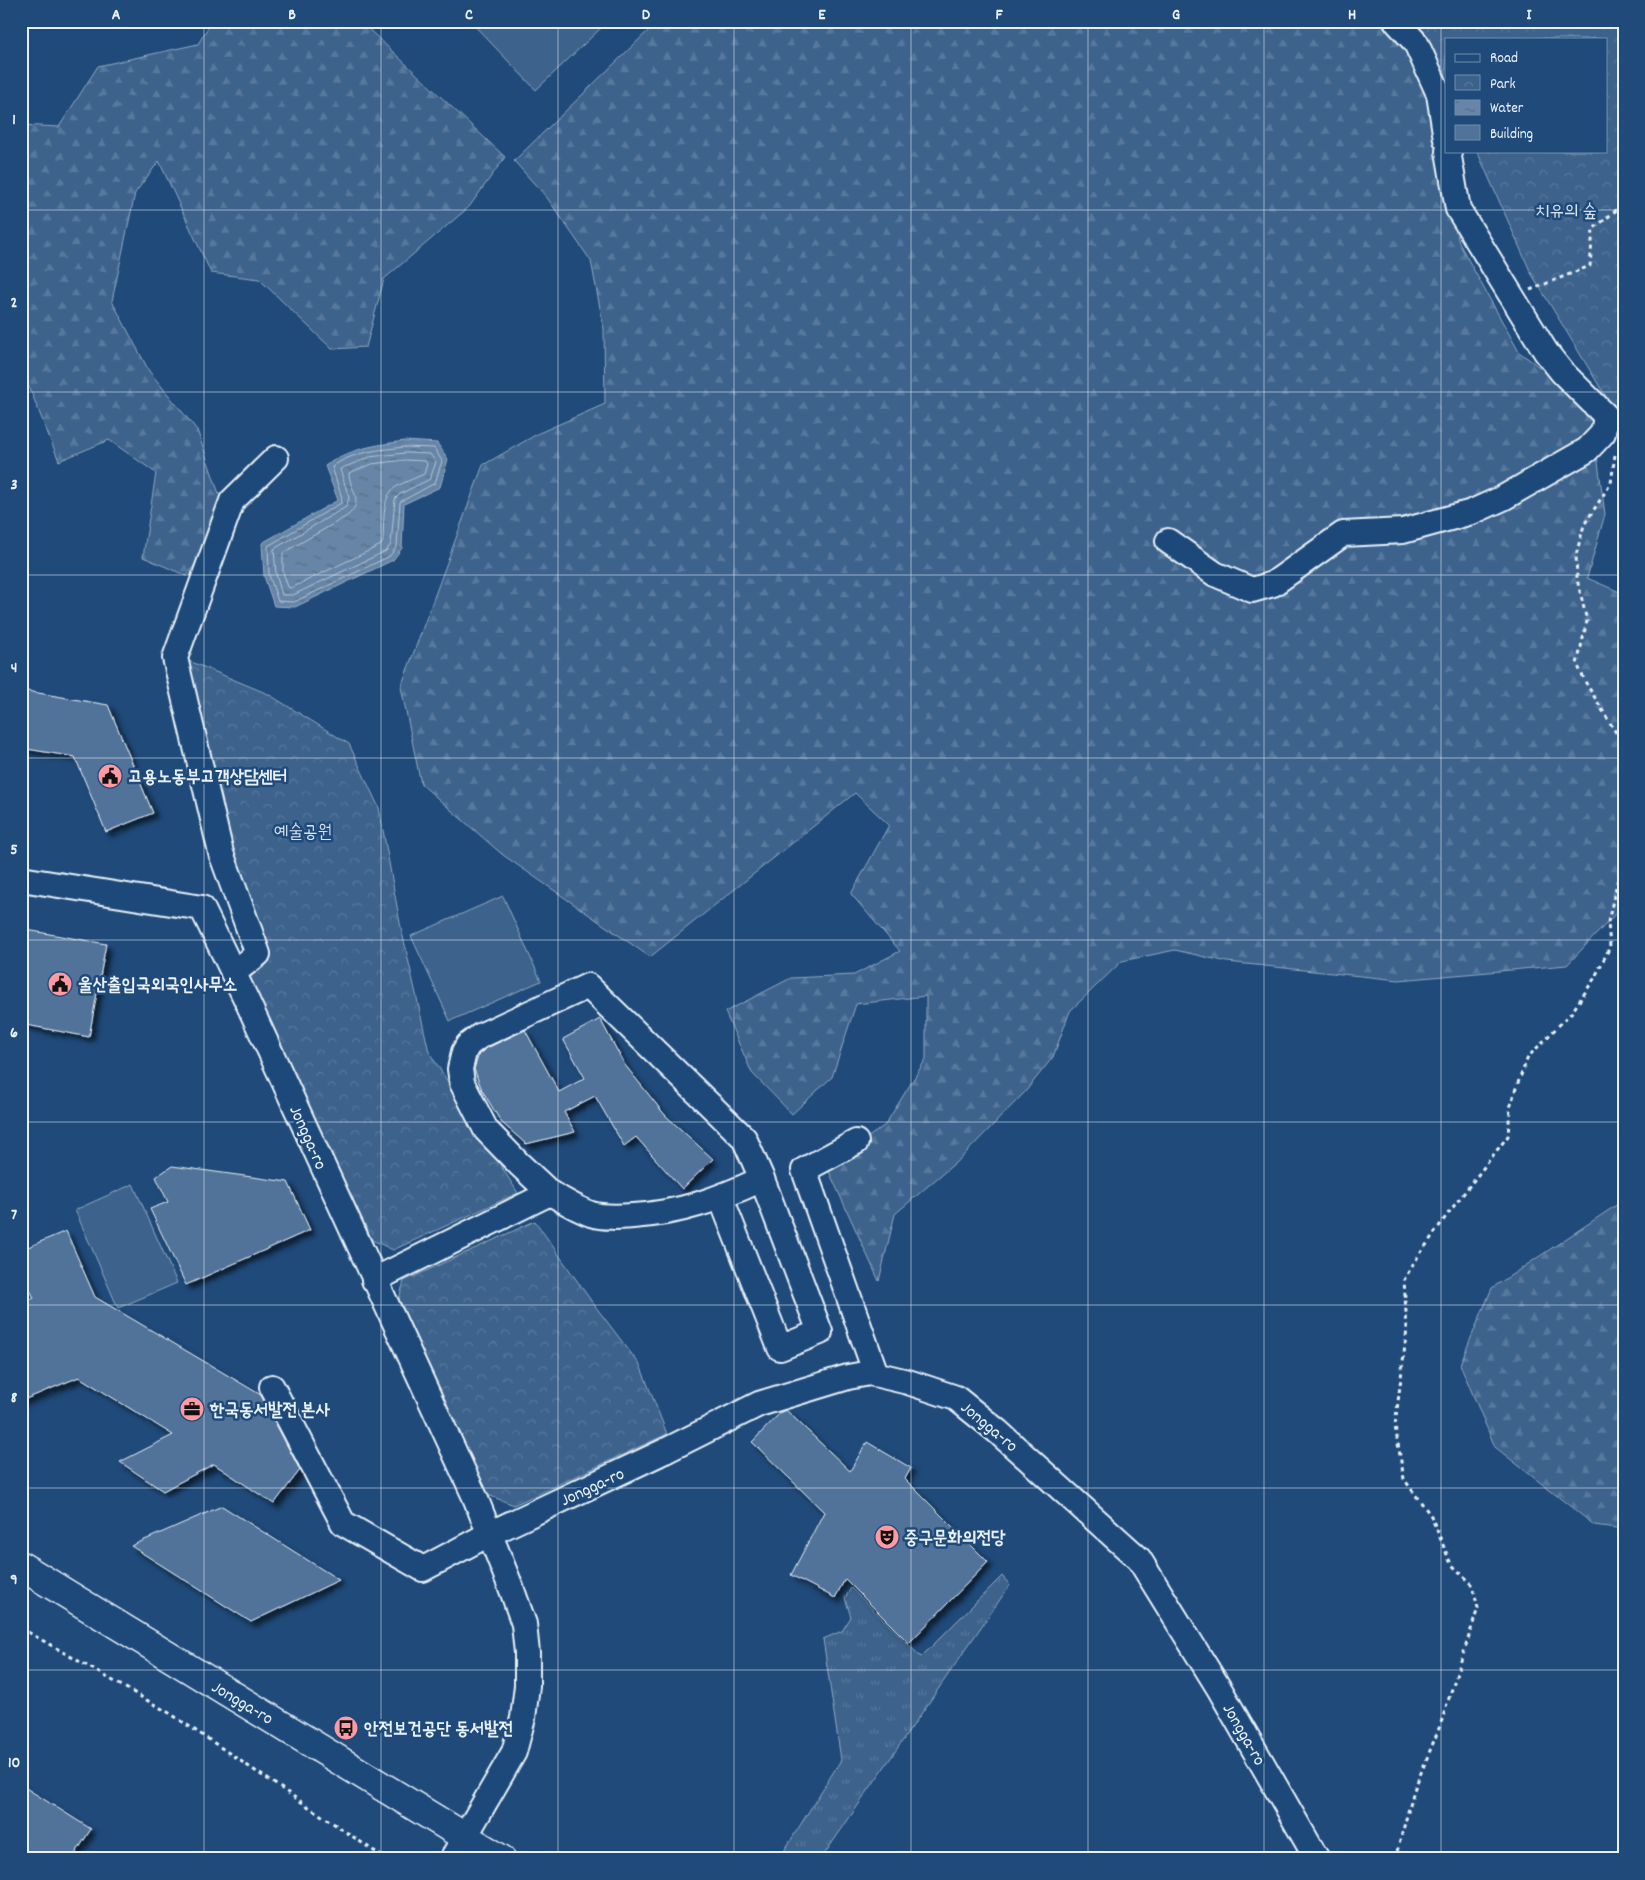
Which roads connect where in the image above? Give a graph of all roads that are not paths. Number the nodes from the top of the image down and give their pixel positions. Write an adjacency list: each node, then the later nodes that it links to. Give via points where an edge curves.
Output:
1 (1396, 21): 2 (street, via 1416,43 1439,94)
2 (1445, 133)
3 (1448, 152): 4 (street, via 1458,209 1512,298 1562,372)
4 (1615, 421): 6 (street, via 1587,450 1503,498 1472,512 1403,531 1343,534 1273,584 1252,590 1215,574)
5 (276, 458): 8 (street, via 232,501 175,658 221,853 258,954)
6 (1168, 541)
7 (21, 879): 8 (street, Jongga-ro, via 202,908)
8 (233, 973): 13 (street, Jongga-ro)
9 (856, 1142): 14 (street, via 804,1170)
10 (762, 1179): 11 (street, via 744,1138 588,986 480,1036 468,1045 460,1069 462,1083 486,1130); 12 (street); 12 (street, via 820,1332 780,1348)
11 (550, 1193): 12 (street, via 592,1214 616,1217 684,1209); 13 (street)
12 (721, 1198)
13 (374, 1280): 16 (street, Jongga-ro)
14 (876, 1374): 16 (street, Jongga-ro, via 848,1377 759,1404); 20 (street, Jongga-ro, via 956,1398 1139,1560 1220,1690)
15 (272, 1387): 16 (street, via 343,1523 423,1569)
16 (489, 1534): 18 (street, Jongga-ro, via 524,1624 527,1686 514,1752)
17 (21, 1566): 18 (main road, Jongga-ro, via 222,1689)
18 (459, 1847): 19 (main road, Jongga-ro)
19 (501, 1859)
20 (1317, 1859)

